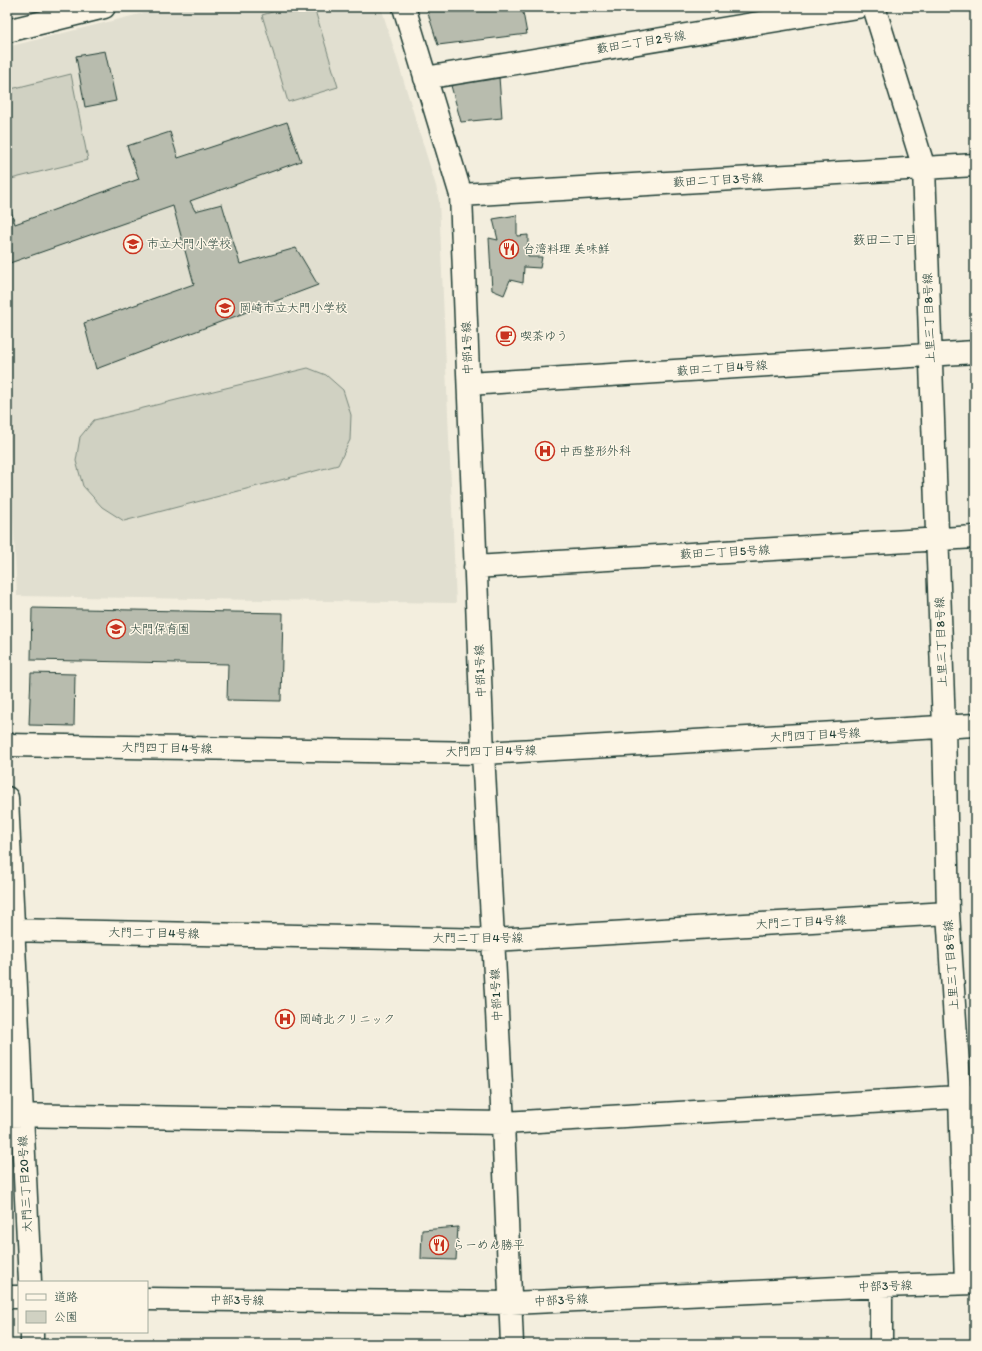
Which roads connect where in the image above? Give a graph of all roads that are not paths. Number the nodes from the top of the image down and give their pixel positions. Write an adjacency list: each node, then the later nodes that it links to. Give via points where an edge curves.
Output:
1 (104, 7): 5 (street)
2 (404, 7): 6 (street, 中部1号線)
3 (857, 7): 6 (street, 藪田二丁目2号線)
4 (874, 7): 8 (street, 上里三丁目8号線)
5 (7, 31)
6 (425, 78): 9 (street, 中部1号線)
7 (975, 165): 8 (street, 藪田二丁目3号線)
8 (924, 168): 9 (street, 藪田二丁目3号線); 11 (street, 上里三丁目8号線)
9 (461, 195): 12 (street, 中部1号線)
10 (975, 352): 11 (street, 藪田二丁目4号線)
11 (930, 354): 12 (street, 藪田二丁目4号線); 14 (street, 上里三丁目8号線)
12 (468, 384): 15 (street, 中部1号線)
13 (975, 537): 14 (street, 藪田二丁目5号線)
14 (937, 539): 15 (street, 藪田二丁目5号線); 17 (street, 上里三丁目8号線)
15 (475, 567): 19 (street, 中部1号線)
16 (975, 725): 17 (street, 大門四丁目4号線)
17 (944, 727): 19 (street, 大門四丁目4号線); 21 (street, 上里三丁目8号線)
18 (7, 745): 19 (street, 大門四丁目4号線)
19 (483, 754): 23 (street, 中部1号線)
20 (7, 798): 22 (street, 大門三丁目20号線)
21 (948, 913): 23 (street, 大門二丁目4号線); 24 (street, 上里三丁目8号線)
22 (10, 930): 23 (street, 大門二丁目4号線); 25 (street, 大門三丁目20号線)
23 (493, 940): 26 (street, 中部1号線)
24 (967, 1096): 26 (street); 28 (street, 上里三丁目8号線)
25 (14, 1115): 26 (street); 27 (street, 大門三丁目20号線)
26 (504, 1123): 33 (street, 中部1号線)
27 (30, 1281)
28 (971, 1283): 29 (street, 中部3号線)
29 (881, 1286): 33 (street, 中部3号線); 37 (street)
30 (7, 1297): 31 (street)
31 (18, 1297)
32 (148, 1298): 33 (street, 中部3号線)
33 (511, 1302): 36 (street, 中部1号線)
34 (32, 1333): 35 (street)
35 (32, 1344)
36 (512, 1344)
37 (881, 1344)

